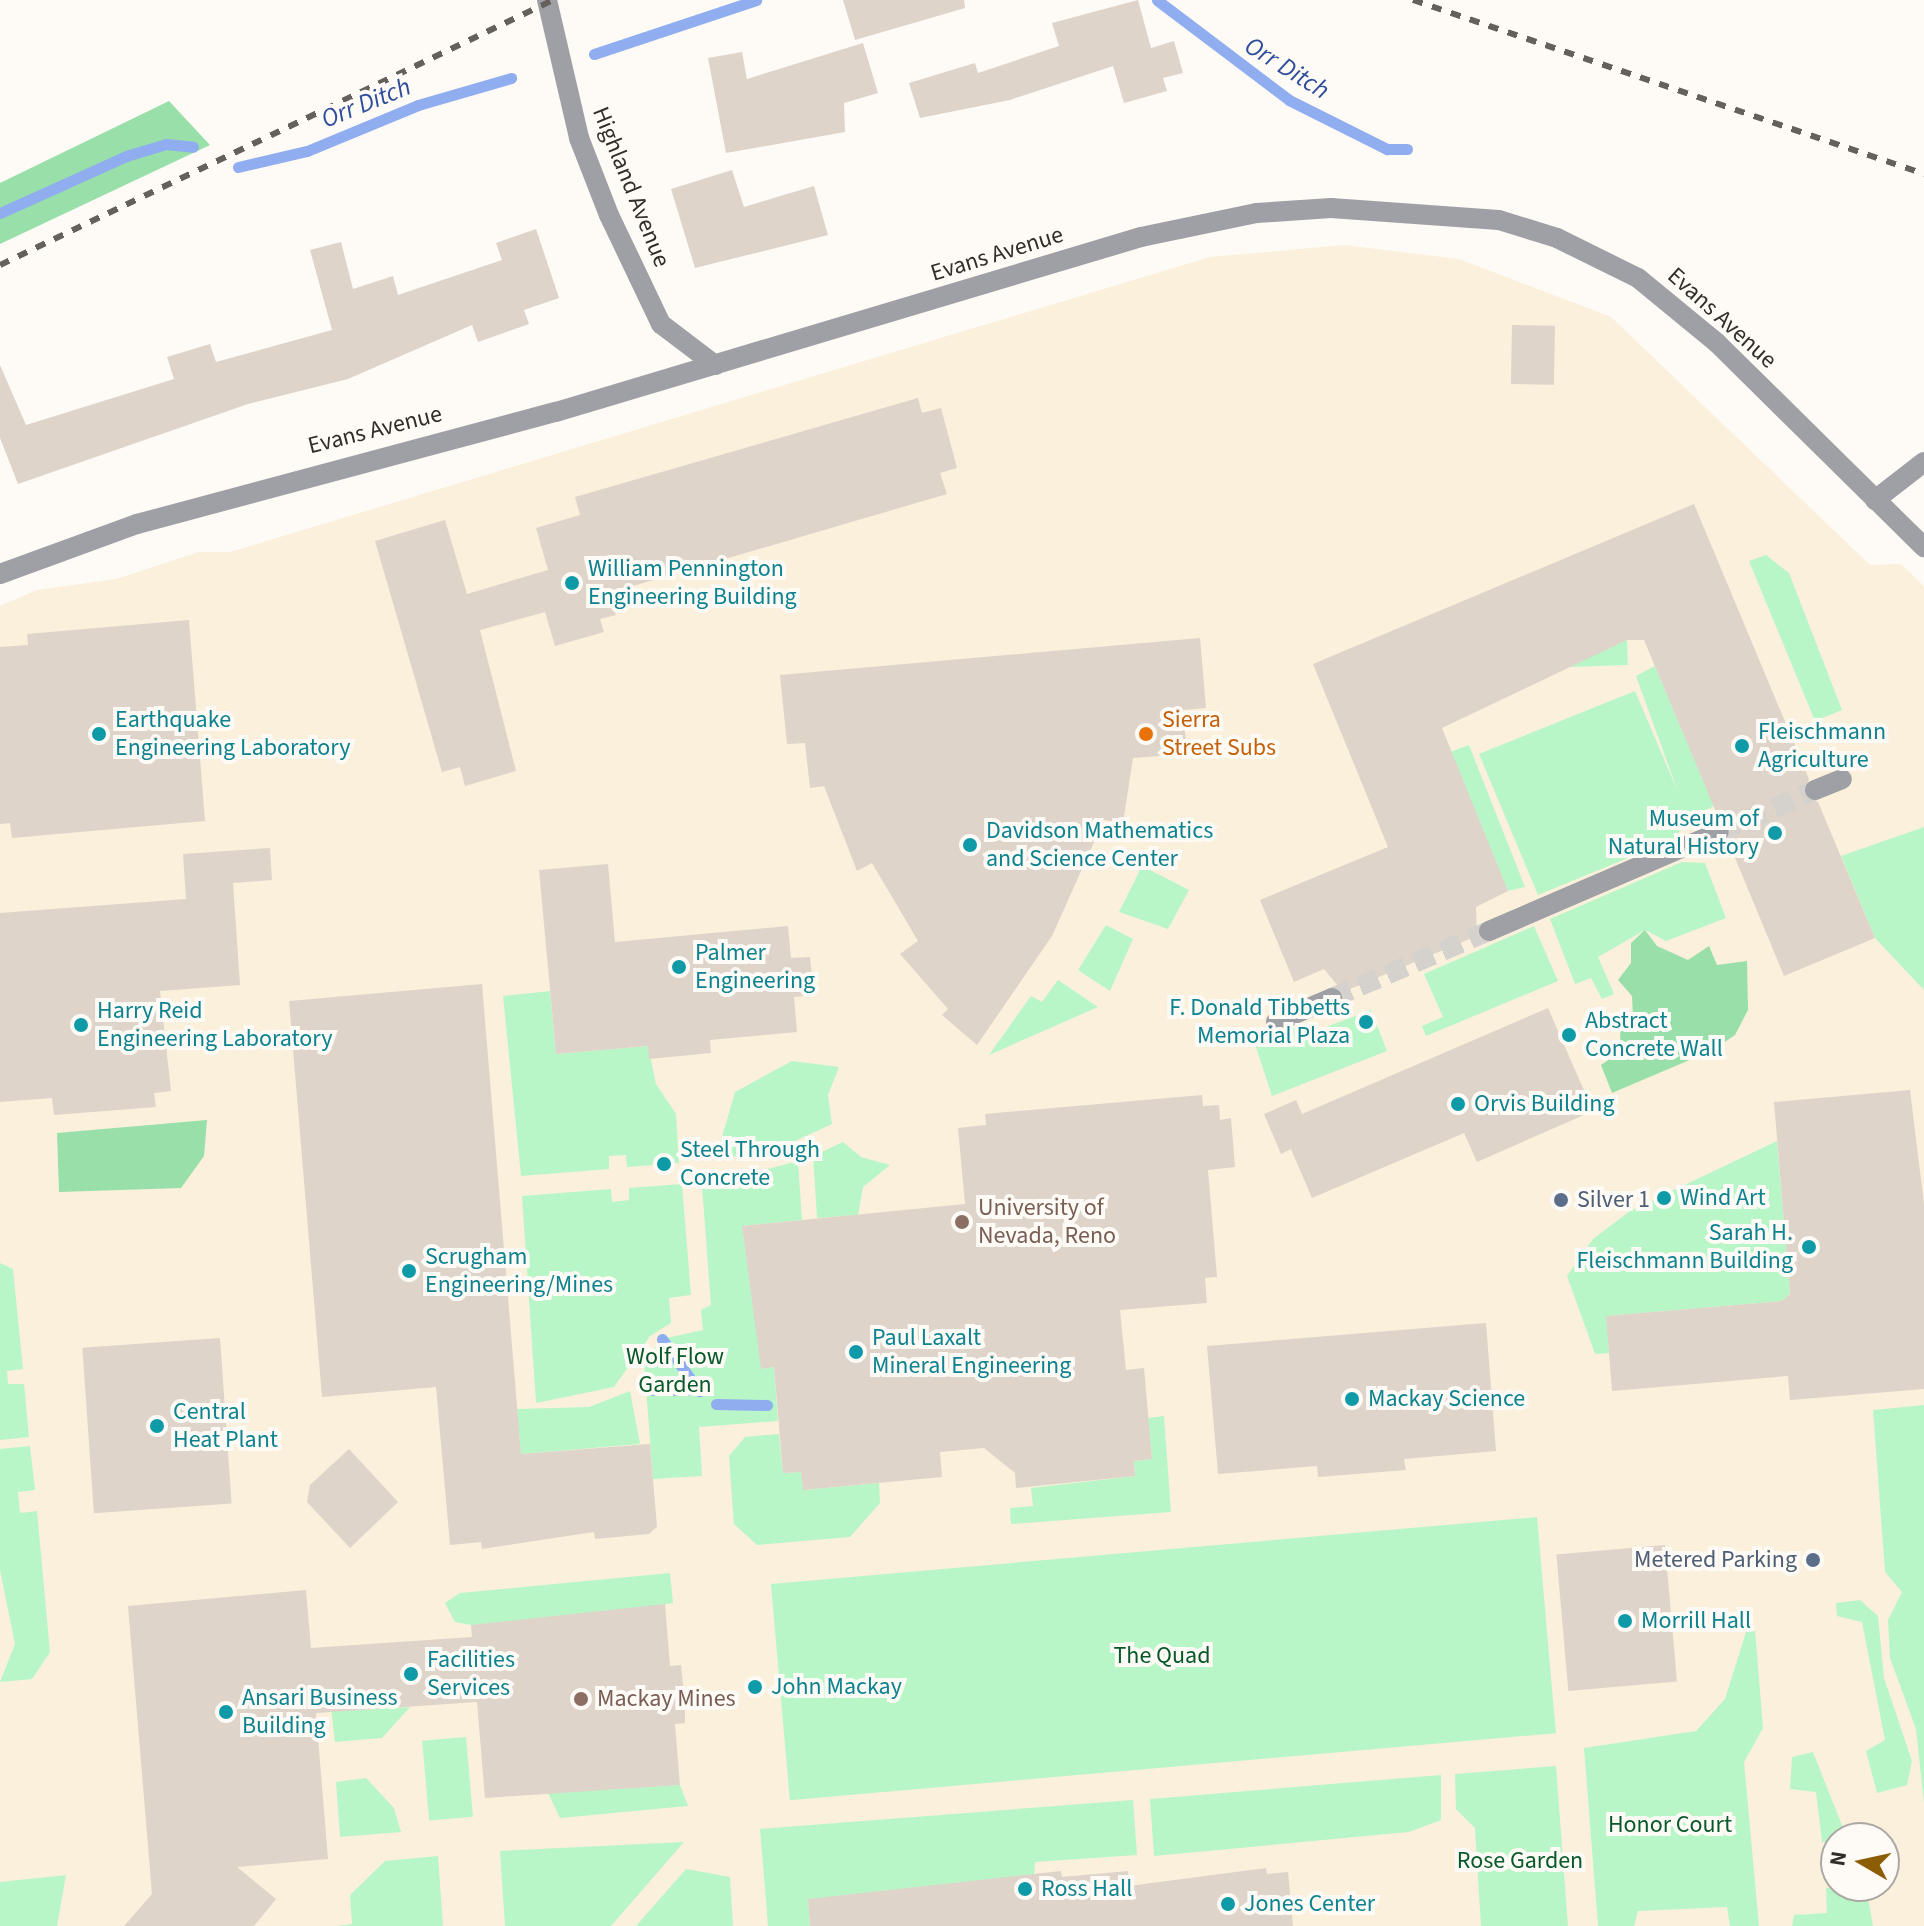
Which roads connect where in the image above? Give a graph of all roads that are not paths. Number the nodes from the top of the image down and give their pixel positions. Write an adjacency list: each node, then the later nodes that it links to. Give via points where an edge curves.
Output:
1 (547, 0): 2 (street, Highland Avenue, via 579,138 609,215 661,324)
2 (715, 365): 4 (street, Evans Avenue, via 1193,225 1331,208 1470,216 1557,238 1638,278 1717,343); 6 (street, Evans Avenue, via 137,524)
3 (1924, 462): 4 (street)
4 (1875, 500): 5 (street, Evans Avenue)
5 (1924, 547)
6 (0, 574)
7 (1842, 779): 8 (street)
8 (1815, 790)
9 (1719, 832): 10 (street)
10 (1489, 931)
11 (1332, 998): 12 (street)
12 (1276, 1022)

